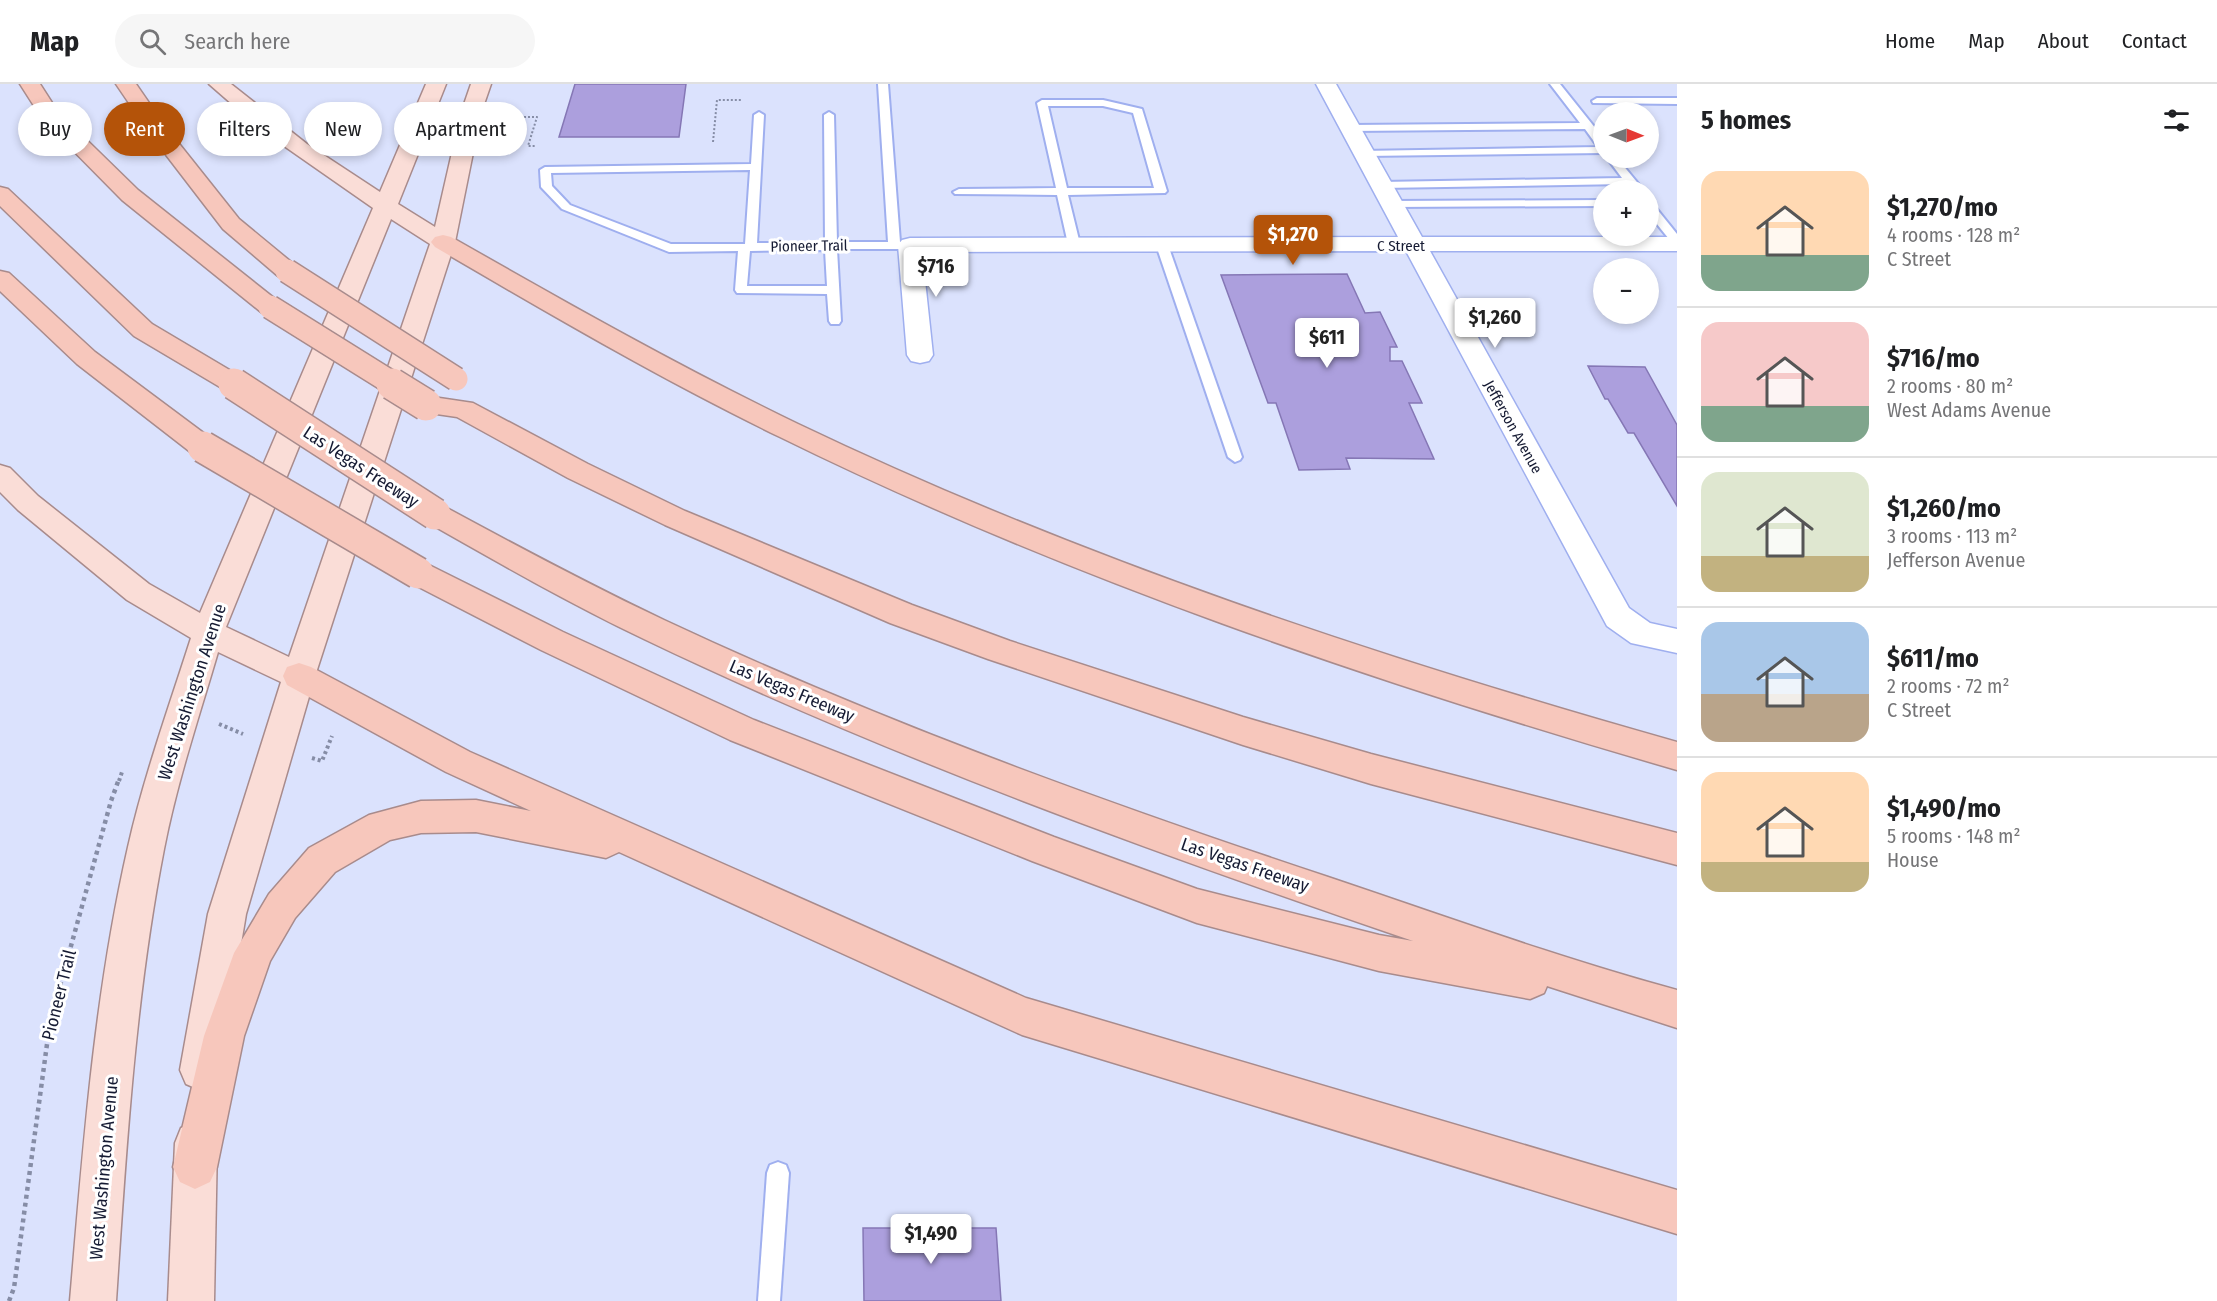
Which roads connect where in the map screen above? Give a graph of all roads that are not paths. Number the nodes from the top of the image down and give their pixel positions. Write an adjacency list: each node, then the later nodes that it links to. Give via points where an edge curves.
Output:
1 (30, 84): 41 (highway, bridge, via 50,116 130,195 270,308 426,405)
2 (126, 84): 41 (highway, bridge, via 231,224 287,271 456,379)
3 (219, 84): 27 (main road, via 256,117)
4 (436, 84): 27 (main road, West Washington Avenue)
5 (481, 84): 29 (main road)
6 (883, 84): 32 (lane)
7 (1326, 84): 14 (street, Jefferson Avenue)
8 (1555, 84): 13 (lane)
9 (1597, 100): 10 (lane)
10 (1677, 101)
11 (759, 115): 18 (lane)
12 (830, 115): 34 (lane)
13 (1587, 126): 14 (lane); 15 (lane)
14 (1350, 128): 17 (street, Jefferson Avenue)
15 (1593, 134)
16 (1593, 149): 17 (lane)
17 (1364, 153): 25 (street, Jefferson Avenue)
18 (755, 167): 36 (lane); 36 (lane, Pioneer Trail, via 545,170 547,188 566,207 669,248)
19 (1620, 168): 20 (lane)
20 (1629, 180)
21 (1593, 187): 25 (lane)
22 (1061, 191): 22 (lane, via 1042,104 1103,103 1138,111 1161,191); 23 (lane); 31 (lane)
23 (959, 192)
24 (0, 194): 50 (highway, Las Vegas Freeway, bridge, via 143,330 435,514 682,643 911,741 1224,858)
25 (1386, 194): 26 (lane); 35 (street, Jefferson Avenue)
26 (1593, 203)
27 (385, 206): 29 (main road); 44 (main road, West Washington Avenue)
28 (1659, 219): 30 (lane)
29 (443, 242): 46 (main road); 47 (highway, via 696,384 880,473 1004,527 1274,630)
30 (1677, 243): 35 (street, C Street)
31 (1074, 244): 32 (street, C Street); 33 (street, C Street)
32 (896, 245): 34 (lane, Pioneer Trail); 40 (street)
33 (1162, 245): 35 (street, C Street); 42 (lane)
34 (831, 246): 36 (lane, Pioneer Trail); 38 (lane)
35 (1414, 246): 45 (street, Jefferson Avenue, via 1618,617 1642,634)
36 (743, 247): 38 (lane, via 741,290)
37 (0, 278): 50 (highway, bridge, via 86,358 203,447 418,573 742,730 1197,906 1379,953)
38 (833, 290): 39 (lane)
39 (835, 321)
40 (920, 355)
41 (464, 410): 48 (highway, via 675,518 901,614 999,650 1211,721 1371,769)
42 (1235, 458)
43 (0, 475): 44 (main road, via 28,503 138,592)
44 (208, 633): 46 (main road); 54 (main road, West Washington Avenue, via 158,797 128,946 109,1095)
45 (1677, 641)
46 (299, 675): 49 (highway, via 458,762); 51 (main road, via 227,914 198,1082)
47 (1677, 756)
48 (1677, 849)
49 (664, 853): 51 (highway, via 476,816 422,817 382,826 322,860 282,906 253,953 224,1035); 53 (highway, via 1022,1016)
50 (1660, 1004)
51 (195, 1167): 55 (main road)
52 (778, 1173): 56 (lane)
53 (1677, 1212)
54 (93, 1301)
55 (191, 1301)
56 (769, 1301)

